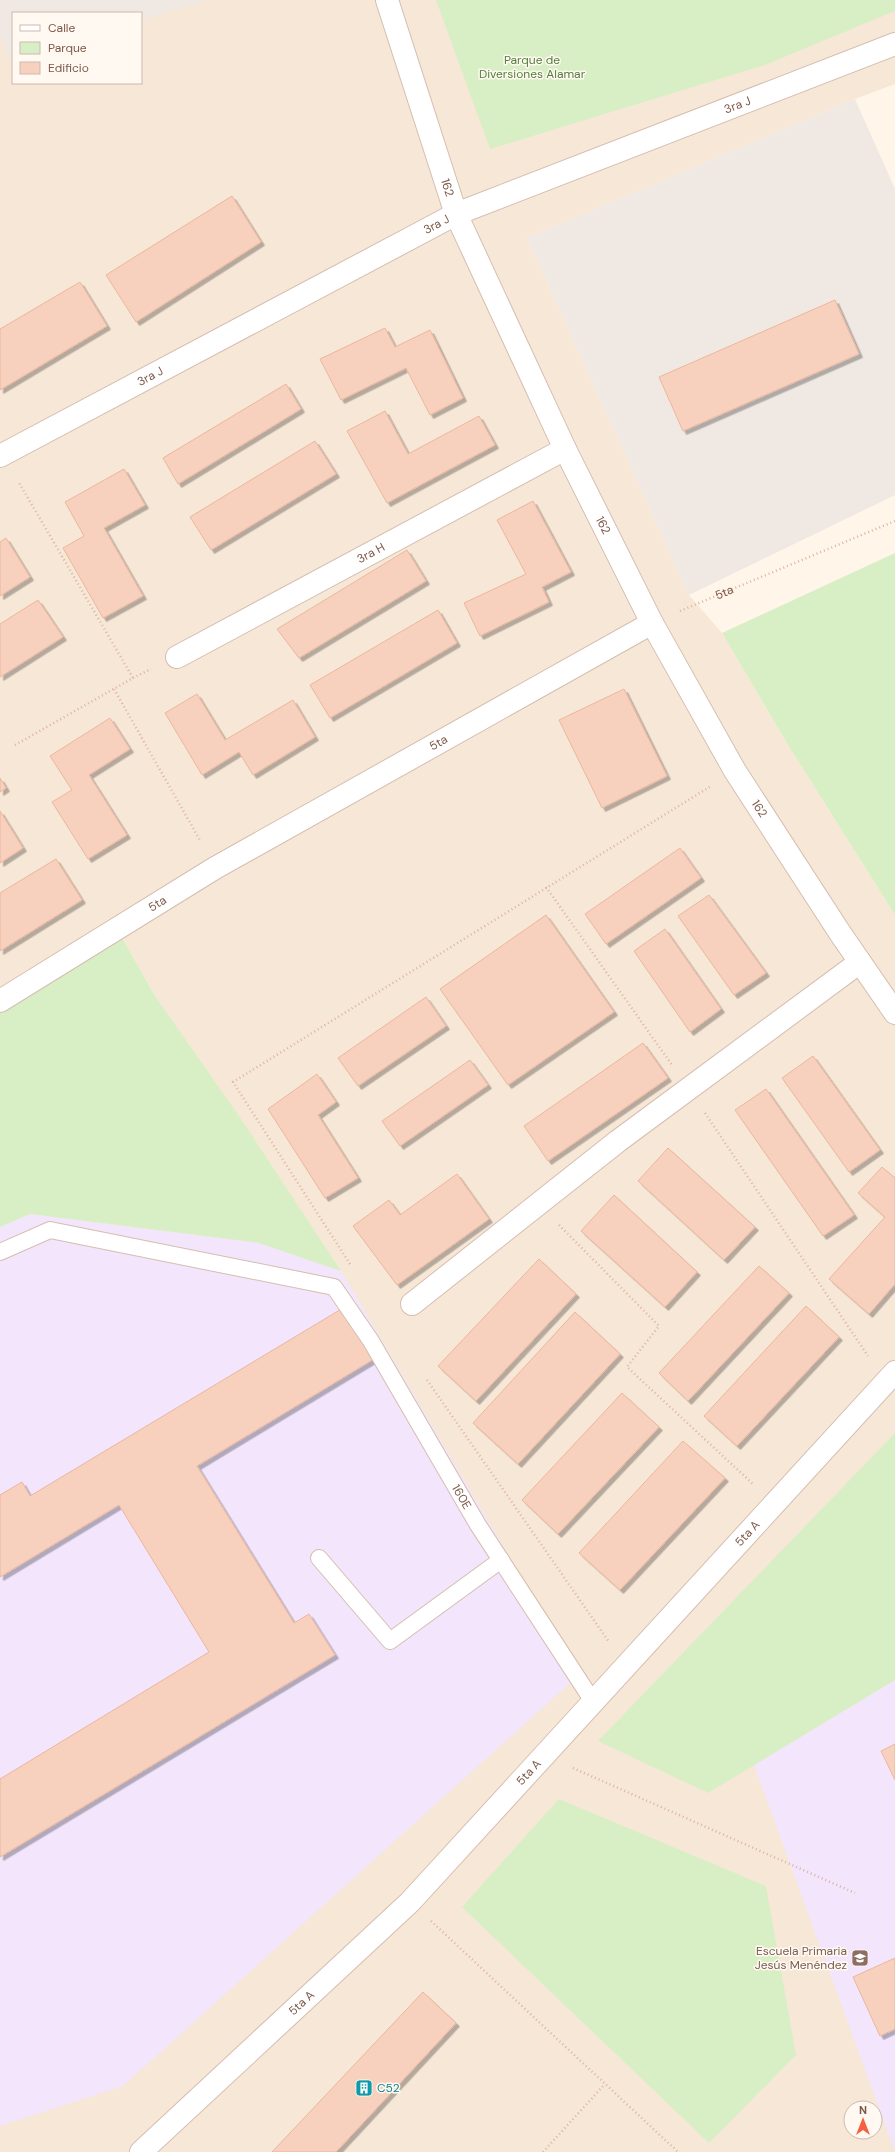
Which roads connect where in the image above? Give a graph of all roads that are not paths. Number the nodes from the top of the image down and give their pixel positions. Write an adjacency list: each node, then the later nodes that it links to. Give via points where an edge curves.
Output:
1 (387, 0): 3 (street, 162)
2 (895, 44): 3 (street, 3ra J)
3 (456, 214): 4 (street, 162); 5 (street, 3ra J)
4 (565, 449): 6 (street, 162); 7 (street, 3ra H)
5 (1, 455)
6 (652, 623): 8 (street, 162, via 735,771); 9 (street, 5ta, via 216,868)
7 (177, 657)
8 (860, 962): 10 (street, 162); 12 (street, via 618,1141)
9 (0, 1001)
10 (895, 1013)
11 (0, 1252): 15 (lane, 160E, via 50,1230 334,1288 371,1341)
12 (412, 1304)
13 (890, 1377): 16 (street, 5ta A, via 625,1665)
14 (319, 1558): 15 (lane, via 390,1641)
15 (501, 1560): 16 (lane, 160E)
16 (594, 1703): 17 (street, 5ta A, via 410,1902)
17 (141, 2152)

